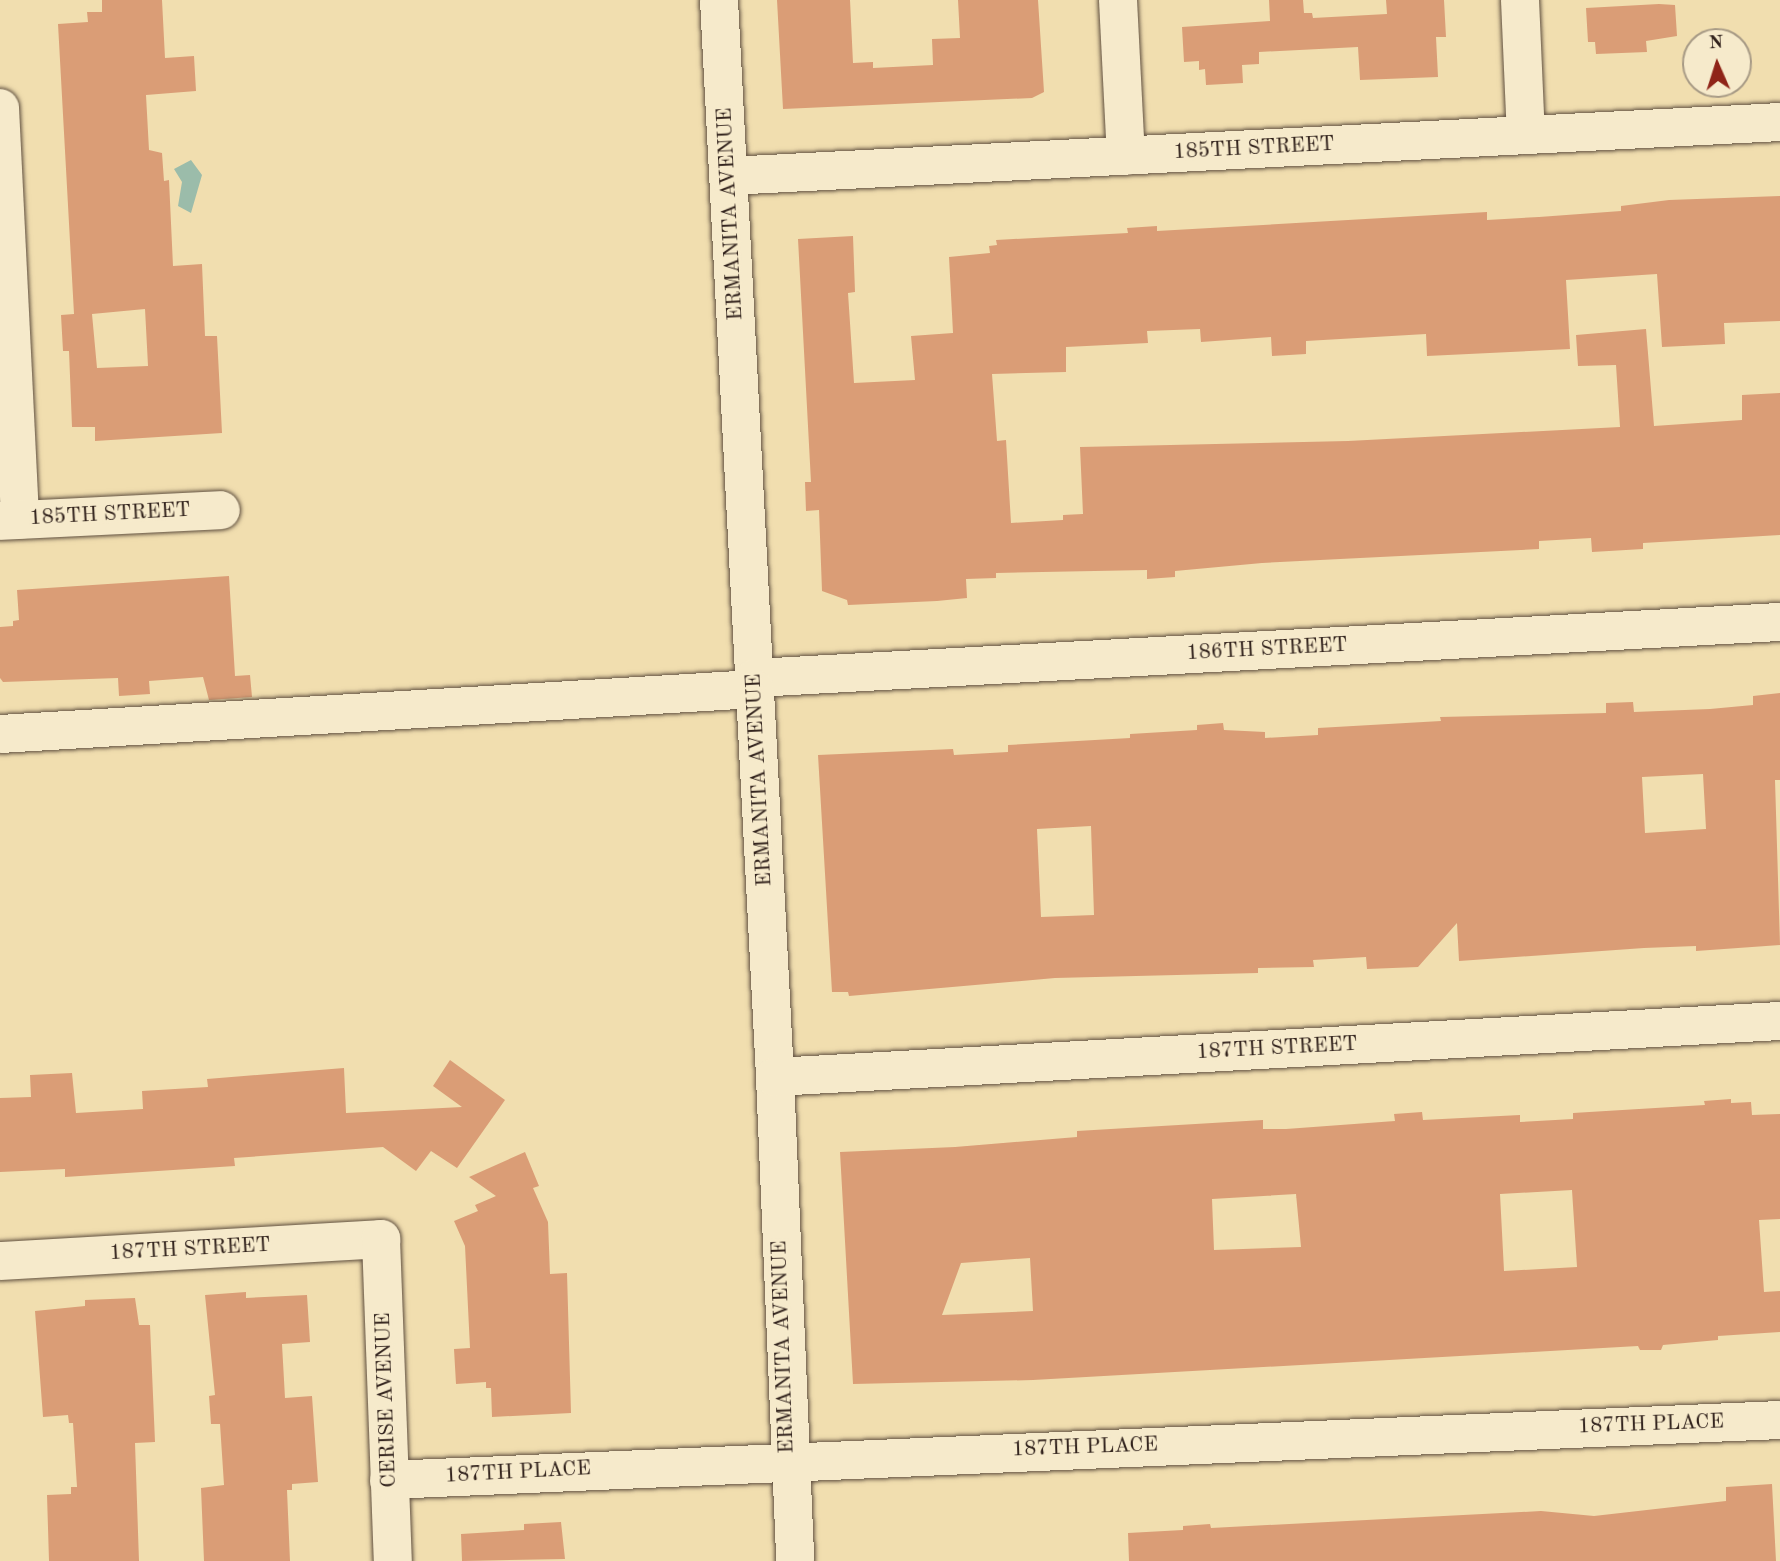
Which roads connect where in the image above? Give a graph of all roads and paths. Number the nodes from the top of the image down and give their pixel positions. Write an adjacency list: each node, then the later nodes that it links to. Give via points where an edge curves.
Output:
1 (719, 0): 8 (street, ERMANITA AVENUE)
2 (1118, 0): 7 (street)
3 (1520, 0): 6 (street)
4 (0, 108): 10 (street)
5 (1780, 122): 6 (street, 185TH STREET)
6 (1526, 135): 7 (street, 185TH STREET)
7 (1126, 156): 8 (street, 185TH STREET)
8 (729, 176): 12 (street, ERMANITA AVENUE)
9 (221, 510): 10 (street, 185TH STREET)
10 (10, 521)
11 (1780, 622): 12 (street, 186TH STREET)
12 (755, 684): 13 (street, 186TH STREET); 15 (street, ERMANITA AVENUE)
13 (0, 734)
14 (1780, 1021): 15 (street, 187TH STREET)
15 (775, 1077): 19 (street, ERMANITA AVENUE)
16 (381, 1239): 17 (street, 187TH STREET); 20 (street, CERISE AVENUE)
17 (0, 1261)
18 (1780, 1420): 19 (street, 187TH PLACE)
19 (788, 1461): 20 (street, 187TH PLACE); 22 (street, ERMANITA AVENUE)
20 (389, 1480): 21 (street, CERISE AVENUE)
21 (393, 1561)
22 (794, 1561)

